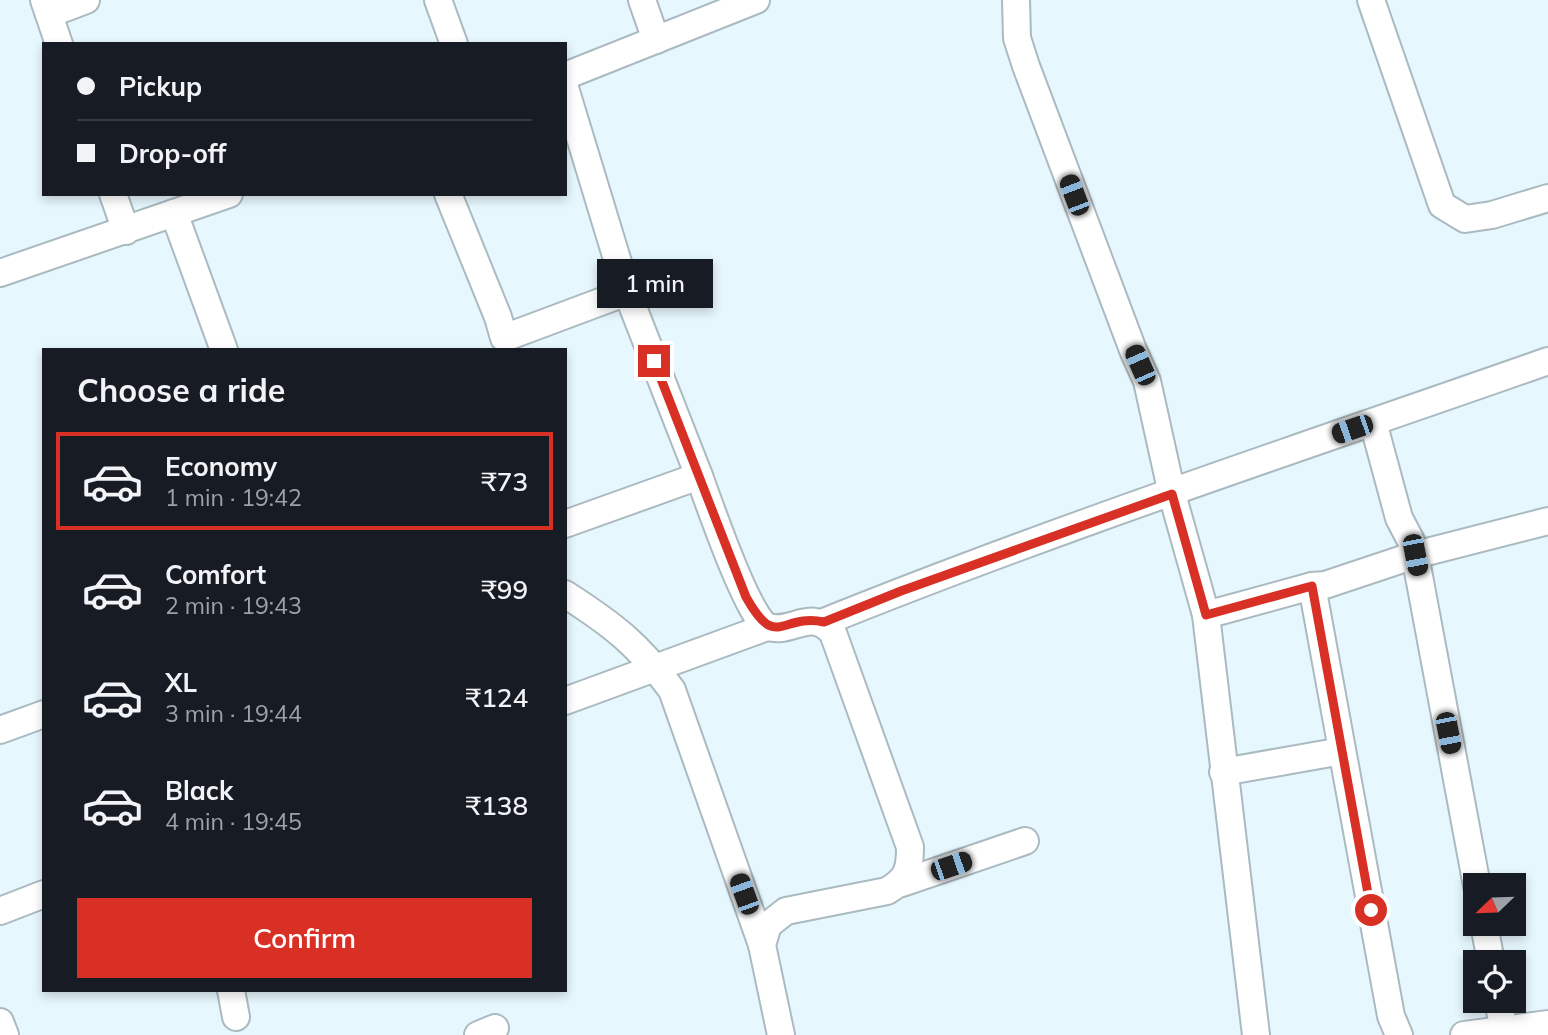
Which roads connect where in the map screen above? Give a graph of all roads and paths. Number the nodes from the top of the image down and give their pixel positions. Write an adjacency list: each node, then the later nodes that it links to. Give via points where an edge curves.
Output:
1 (86, 0): 7 (street)
2 (438, 0): 10 (street)
3 (642, 0): 8 (street)
4 (757, 0): 8 (street)
5 (1016, 0): 26 (street, via 1017,38 1147,381)
6 (1371, 0): 16 (street, via 1442,205 1465,219)
7 (46, 7): 9 (street)
8 (656, 40): 11 (street)
9 (58, 42)
10 (453, 42)
11 (567, 75)
12 (567, 95): 20 (street)
13 (114, 196): 18 (street)
14 (224, 196): 17 (street)
15 (449, 196): 21 (street, via 498,317)
16 (1548, 198)
17 (174, 214): 18 (street); 22 (street)
18 (126, 231): 19 (street)
19 (0, 273)
20 (627, 292): 21 (street); 25 (street)
21 (504, 344)
22 (223, 348)
23 (1548, 361): 24 (street)
24 (1373, 422): 26 (street); 29 (street, via 1399,518)
25 (699, 476): 28 (street); 34 (street, via 746,597)
26 (1172, 494): 32 (street); 33 (street)
27 (1548, 521): 29 (street)
28 (567, 523)
29 (1415, 555): 30 (street); 42 (street)
30 (1312, 586): 32 (street); 39 (street)
31 (567, 594): 35 (street, via 614,625)
32 (1206, 615): 40 (street)
33 (824, 622): 34 (street); 43 (street, via 833,632 910,847 910,869)
34 (767, 626): 35 (street)
35 (655, 668): 36 (street); 46 (street, via 672,690)
36 (567, 700)
37 (42, 714): 38 (street)
38 (0, 730)
39 (1342, 751): 40 (street); 56 (street, via 1391,1016)
40 (1223, 772): 55 (street)
41 (1025, 841): 43 (street)
42 (1475, 873)
43 (902, 883): 46 (street, via 887,891 786,911 768,925)
44 (42, 895): 45 (street)
45 (0, 911)
46 (762, 945): 54 (street)
47 (231, 992): 49 (street)
48 (1500, 1013): 52 (street)
49 (236, 1017)
50 (0, 1022): 53 (street)
51 (1548, 1024): 52 (street)
52 (1504, 1030): 57 (street)
53 (5, 1035)
54 (781, 1035)
55 (1256, 1035)
56 (1399, 1035)
57 (1464, 1035)

